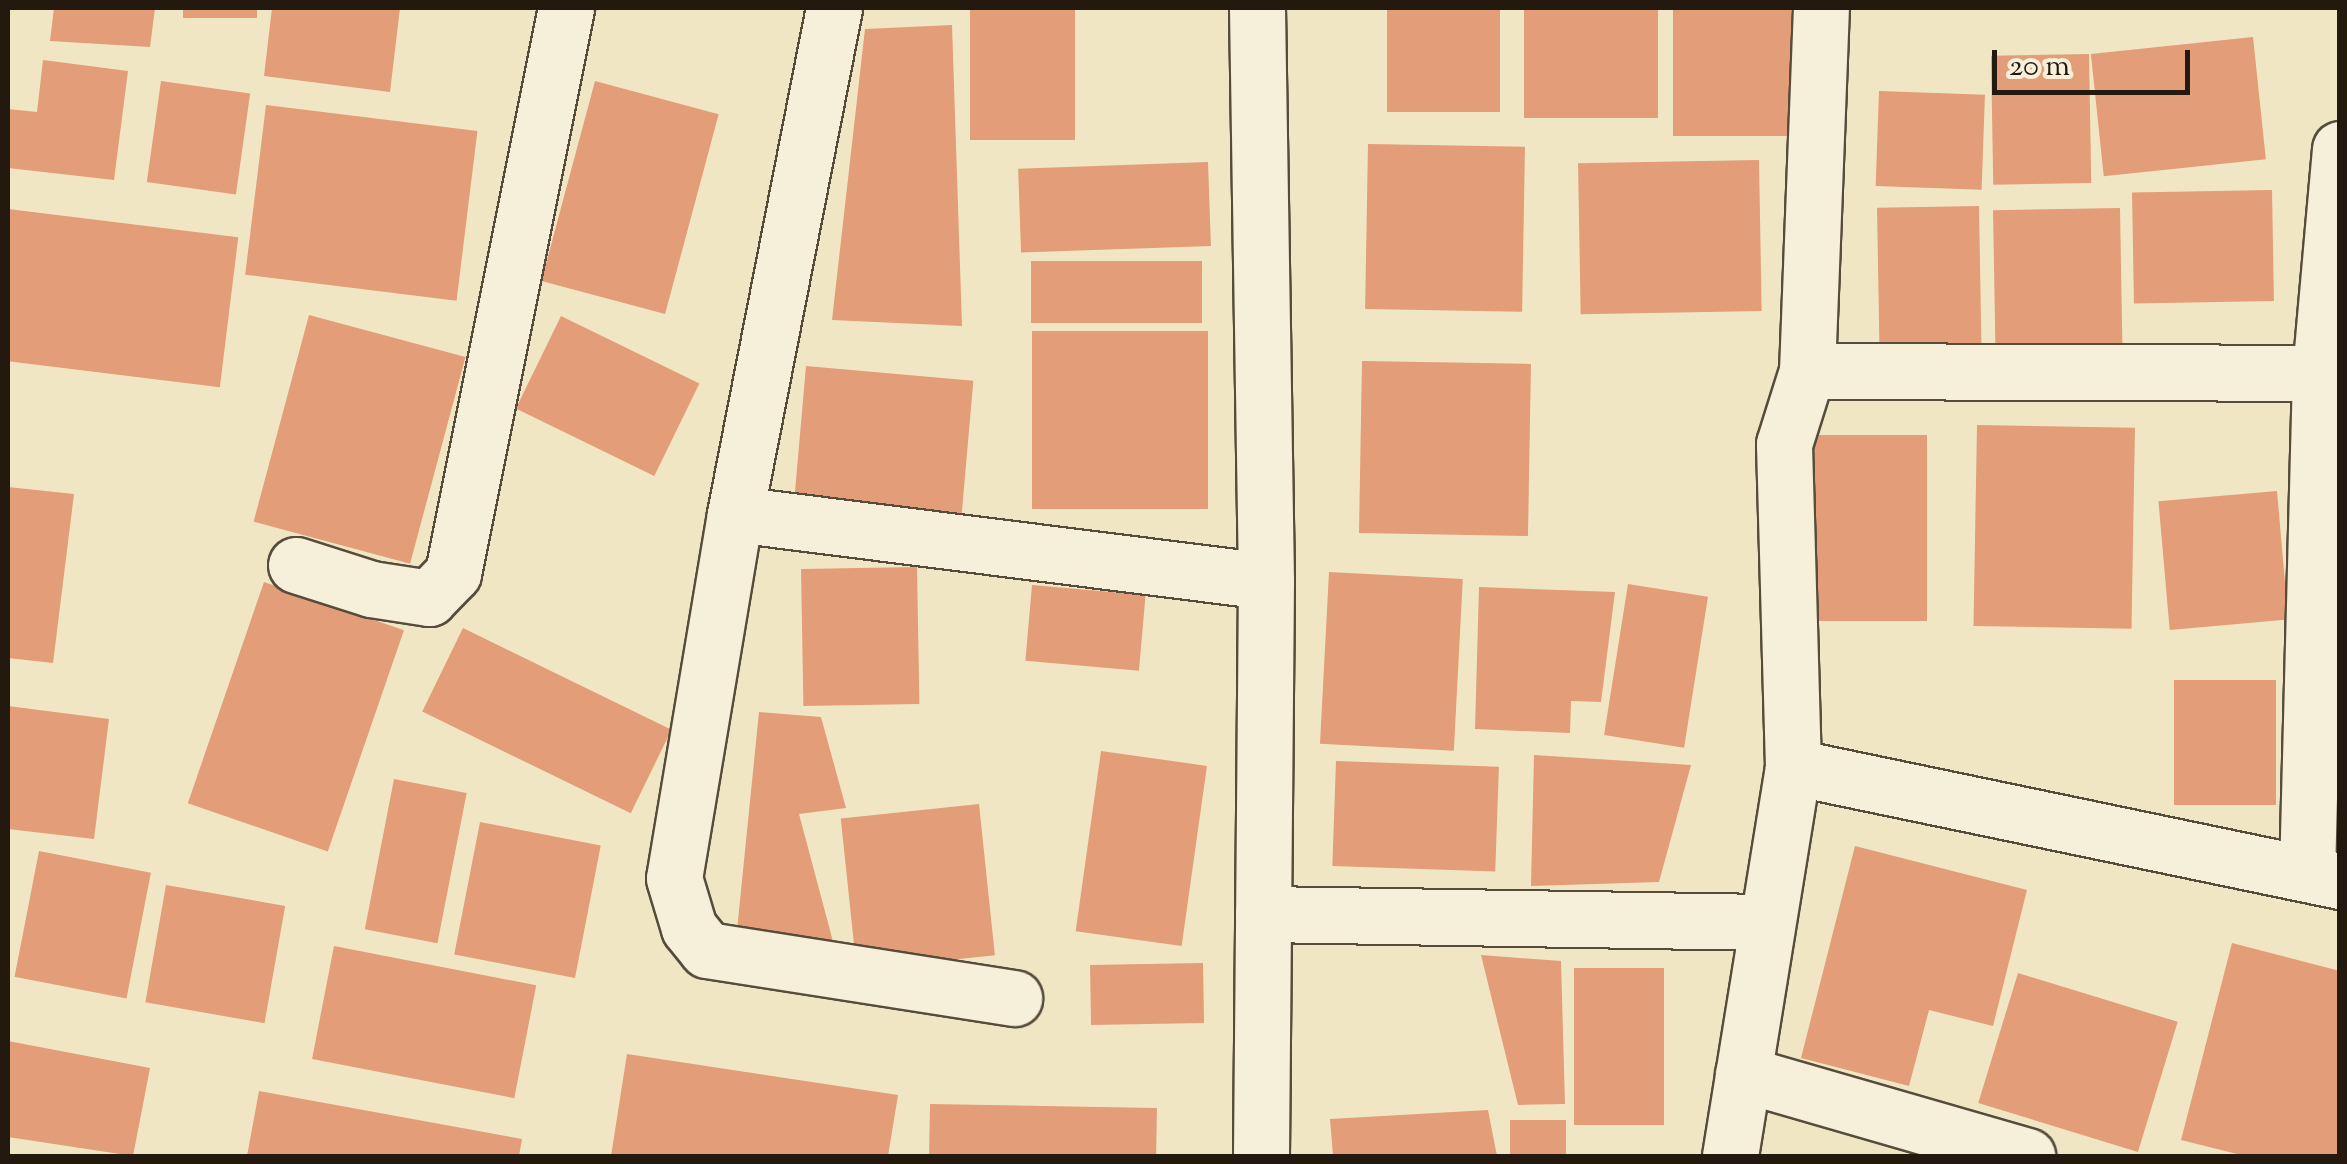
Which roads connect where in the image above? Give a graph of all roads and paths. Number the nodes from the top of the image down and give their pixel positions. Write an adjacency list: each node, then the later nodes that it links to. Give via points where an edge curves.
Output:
1 (566, 8): 9 (street, via 452,572 429,598 370,589)
2 (834, 8): 8 (street)
3 (1257, 8): 10 (street)
4 (1820, 8): 6 (street)
5 (2340, 149): 7 (street)
6 (1808, 370): 7 (street); 11 (street, via 1784,444)
7 (2330, 373): 12 (street)
8 (736, 514): 10 (street); 15 (street, via 674,878 689,928 706,950)
9 (296, 565)
10 (1266, 580): 13 (street)
11 (1793, 767): 12 (street); 14 (street)
12 (2323, 878)
13 (1263, 914): 14 (street); 17 (street)
14 (1766, 922): 16 (street)
15 (1014, 998)
16 (1743, 1074): 18 (street); 19 (street)
17 (1261, 1156)
18 (1730, 1156)
19 (2026, 1156)

